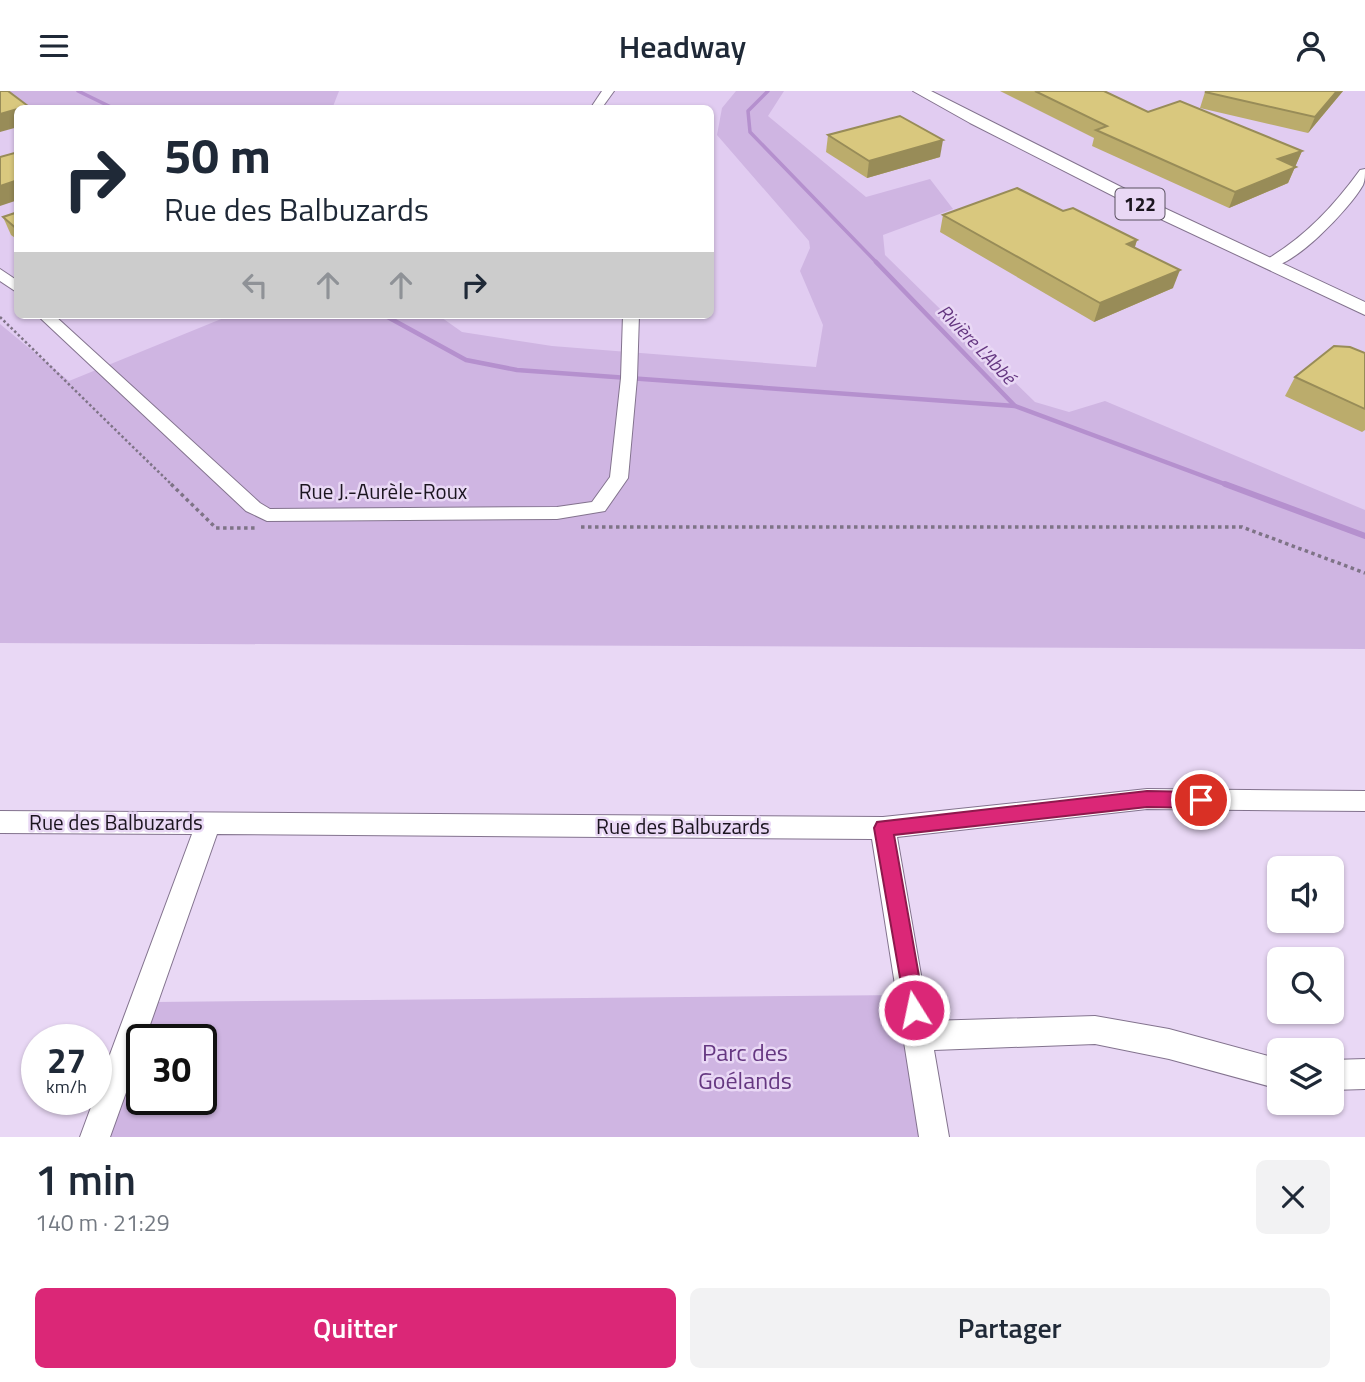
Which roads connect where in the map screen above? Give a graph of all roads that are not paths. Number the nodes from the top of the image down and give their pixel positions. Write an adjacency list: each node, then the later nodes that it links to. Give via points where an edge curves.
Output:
1 (920, 91): 4 (main road, 122, via 1033,151)
2 (1365, 173): 3 (street)
3 (1359, 192): 4 (street, via 1320,230)
4 (1269, 264): 7 (main road, 122)
5 (0, 273): 6 (street)
6 (14, 285)
7 (1365, 309)
8 (50, 319): 9 (street, Rue J.-Aurèle-Roux, via 253,507 267,515 285,515 557,513 598,507 619,478)
9 (631, 319)
10 (1365, 801): 13 (street, Rue des Balbuzards, via 1147,799)
11 (0, 822): 12 (street, Rue des Balbuzards)
12 (209, 823): 13 (street, Rue des Balbuzards); 18 (street)
13 (883, 828): 14 (street)
14 (919, 1036): 15 (street, via 1096,1030); 19 (street)
15 (1267, 1071)
16 (1344, 1075): 17 (street)
17 (1365, 1075)
18 (95, 1137)
19 (934, 1137)

